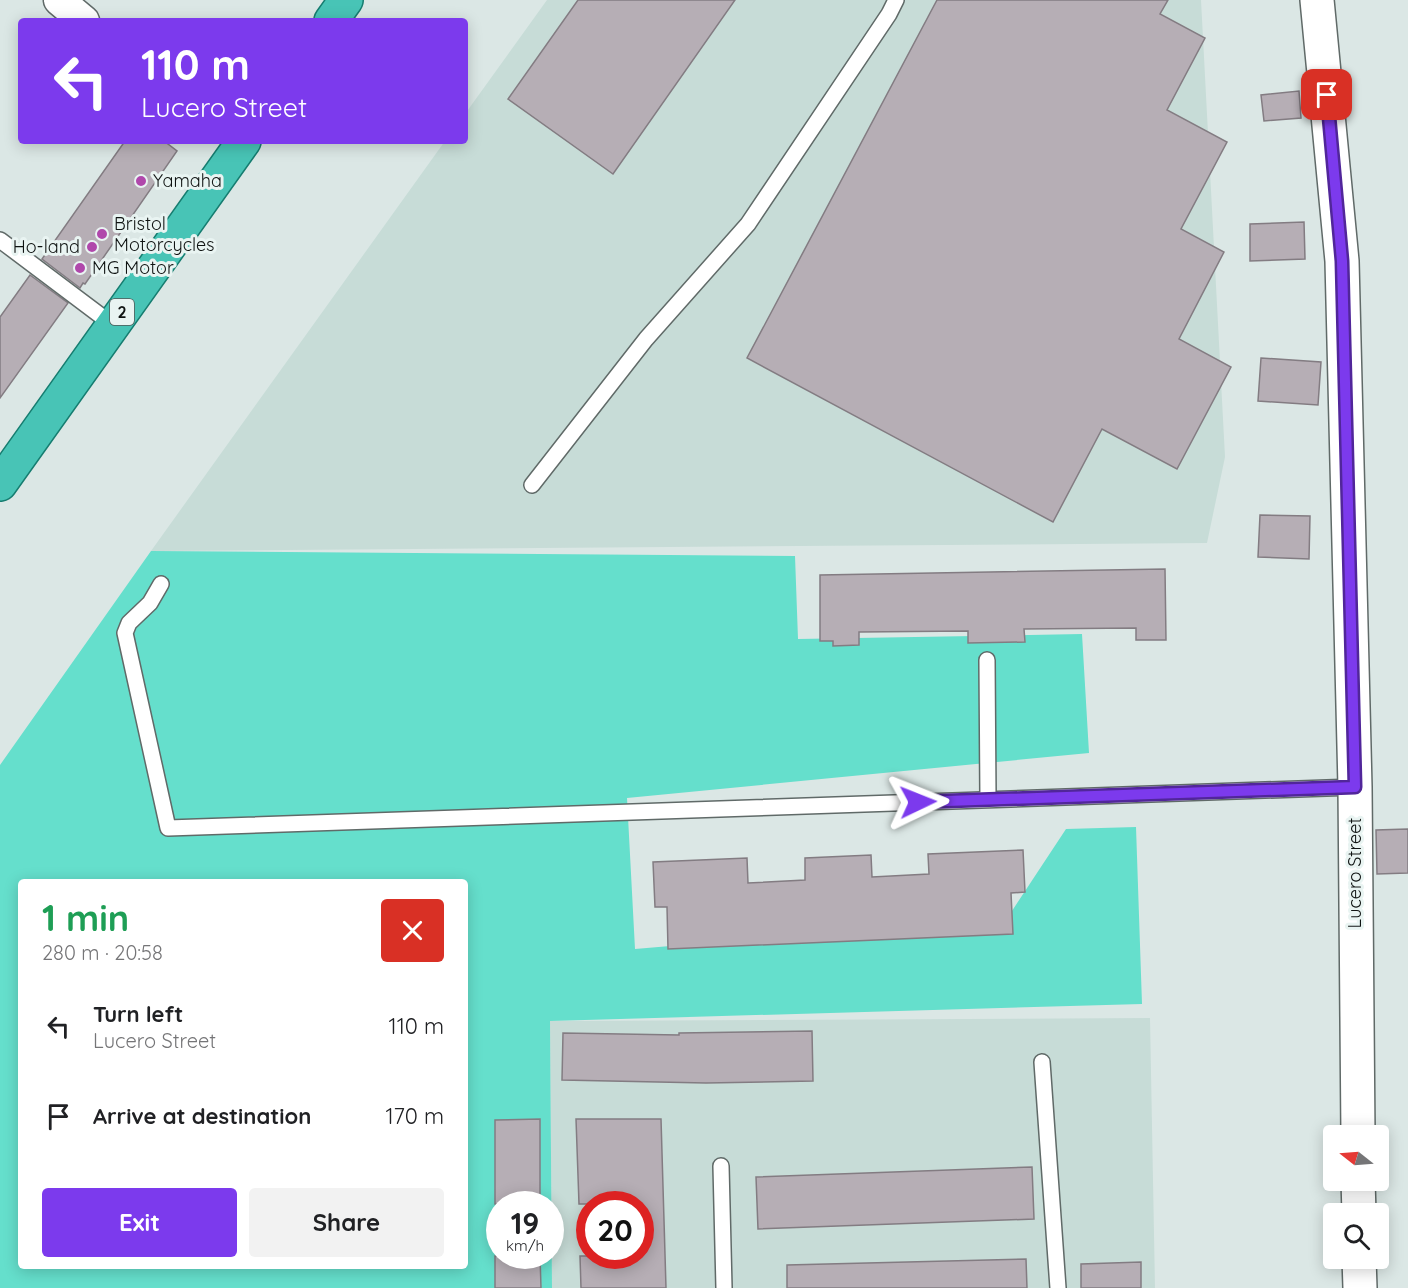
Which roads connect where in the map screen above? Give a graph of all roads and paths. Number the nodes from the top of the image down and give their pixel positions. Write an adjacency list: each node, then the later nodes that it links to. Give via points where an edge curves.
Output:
1 (59, 0): 5 (street)
2 (346, 0): 6 (highway)
3 (896, 0): 11 (lane, via 748,224 646,339)
4 (1317, 0): 14 (street, Lucero Street, via 1342,261)
5 (80, 18)
6 (333, 18)
7 (234, 145): 9 (highway, 2)
8 (0, 240): 9 (lane)
9 (113, 325): 10 (highway, 2)
10 (0, 484)
11 (532, 485)
12 (161, 584): 15 (lane, via 124,633 168,828)
13 (987, 660): 15 (lane)
14 (1355, 787): 15 (lane); 17 (street, Lucero Street)
15 (988, 799)
16 (1042, 1062): 21 (lane)
17 (1358, 1125)
18 (721, 1166): 20 (lane)
19 (1359, 1269): 22 (street)
20 (724, 1288)
21 (1058, 1288)
22 (1360, 1288)

